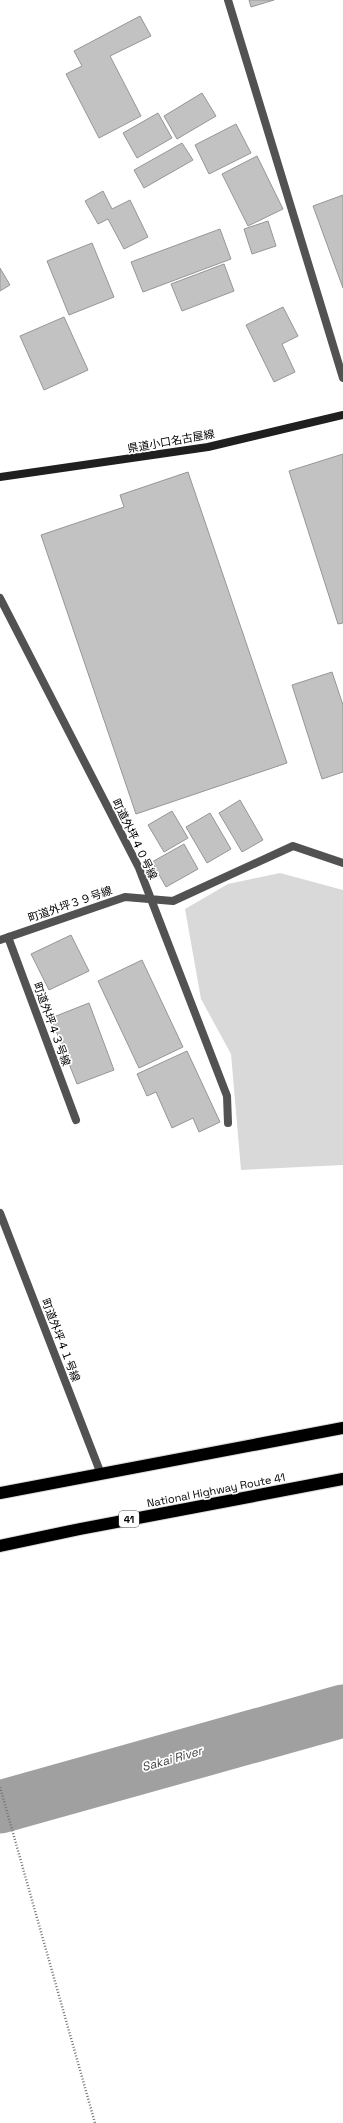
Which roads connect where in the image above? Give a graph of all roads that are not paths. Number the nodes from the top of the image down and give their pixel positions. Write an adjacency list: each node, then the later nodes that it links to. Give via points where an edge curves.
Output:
1 (228, 0): 2 (street)
2 (343, 378)
3 (343, 414): 4 (main road, 県道小口名古屋線, via 208,447)
4 (0, 477)
5 (0, 598): 7 (street, 町道外坪４０号線, via 139,868)
6 (343, 864): 7 (street, 町道外坪３９号線, via 293,846 173,901)
7 (150, 899): 8 (street, 町道外坪３９号線, via 125,897); 11 (street, 町道外坪４０号線, via 227,1096)
8 (8, 937): 9 (street, 町道外坪３９号線); 10 (street, 町道外坪４３号線)
9 (0, 940)
10 (76, 1120)
11 (228, 1123)
12 (0, 1213): 14 (street, 町道外坪４１号線)
13 (343, 1428): 14 (highway)
14 (101, 1474): 16 (highway)
15 (343, 1479): 17 (highway, National Highway Route 41 / 41)
16 (0, 1493)
17 (0, 1546)

